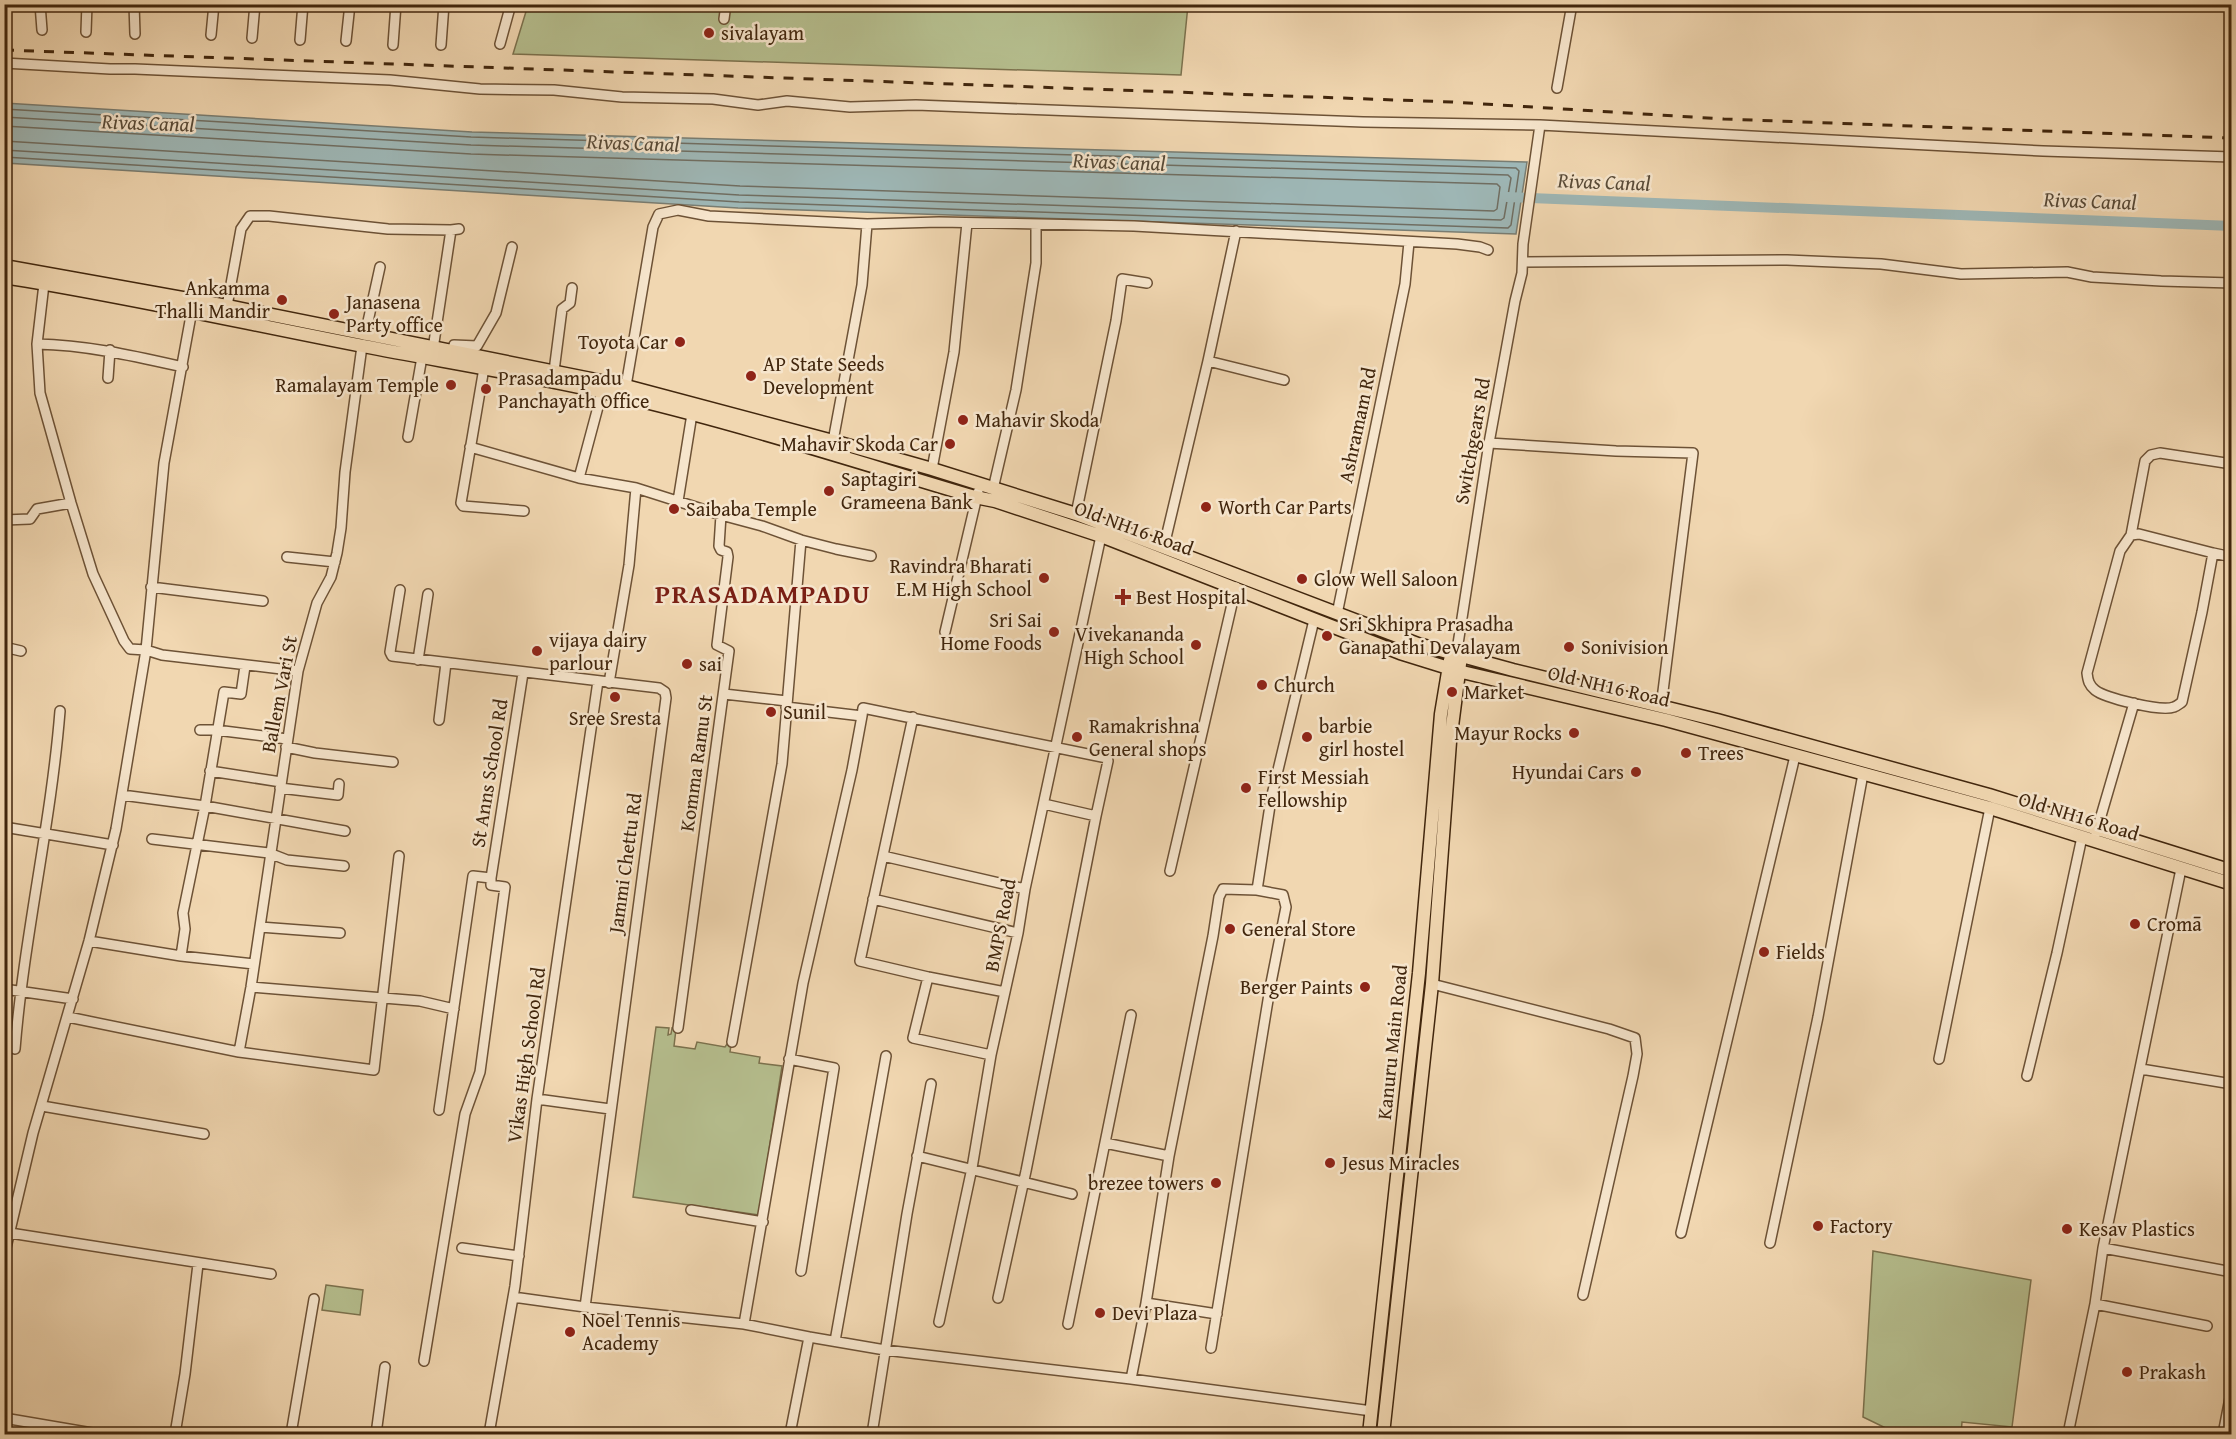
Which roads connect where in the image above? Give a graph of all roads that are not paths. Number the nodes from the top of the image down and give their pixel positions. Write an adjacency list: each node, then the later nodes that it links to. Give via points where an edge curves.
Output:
1 (40, 4): 14 (street)
2 (87, 4): 15 (street)
3 (134, 4): 16 (street)
4 (214, 4): 17 (street)
5 (255, 4): 18 (street)
6 (303, 4): 19 (street)
7 (350, 4): 20 (street)
8 (396, 4): 22 (street)
9 (444, 4): 23 (street)
10 (511, 4): 21 (street)
11 (726, 4): 13 (street)
12 (1572, 4): 25 (street)
13 (724, 19)
14 (42, 30)
15 (87, 32)
16 (135, 34)
17 (211, 35)
18 (252, 38)
19 (300, 40)
20 (346, 40)
21 (500, 44)
22 (393, 45)
23 (441, 45)
24 (4, 63): 26 (street, via 390,80 758,105 787,101 850,107 916,105 1342,122)
25 (1557, 88)
26 (1540, 125): 27 (street); 35 (street, Switchgears Rd)
27 (2232, 157)
28 (967, 223): 29 (street); 30 (street); 65 (street, via 954,352)
29 (867, 224): 57 (street, via 709,216 678,210 659,214 653,227); 61 (street, via 858,306)
30 (1036, 224): 31 (street); 67 (street, via 1036,263 1018,380)
31 (1236, 231): 32 (street); 51 (street)
32 (1409, 242): 34 (street); 90 (street, Ashramam Rd, via 1405,284)
33 (512, 247): 49 (street, via 496,313 482,338 477,346 454,345)
34 (1488, 250)
35 (1523, 262): 40 (street, via 1787,260 1881,264 1961,274 2067,272 2092,277); 62 (street, Switchgears Rd)
36 (4, 266): 43 (main road, Old NH16 Road)
37 (380, 267): 45 (street, Ballem Vari St)
38 (4, 277): 41 (main road, Old NH16 Road)
39 (1147, 283): 73 (street, via 1122,279)
40 (2232, 283)
41 (44, 284): 44 (main road, Old NH16 Road); 46 (street)
42 (572, 288): 54 (street, via 570,303 562,309)
43 (228, 306): 45 (main road, Old NH16 Road); 47 (street, via 241,229 250,216 388,229 455,229)
44 (192, 310): 45 (main road, Old NH16 Road); 52 (street)
45 (364, 340): 47 (main road, Old NH16 Road); 50 (main road, Old NH16 Road); 84 (street, Ballem Vari St)
46 (37, 344): 48 (street); 71 (street, via 40,393)
47 (433, 349): 49 (main road, Old NH16 Road)
48 (110, 350): 52 (street); 55 (street)
49 (452, 352): 54 (main road, Old NH16 Road)
50 (422, 357): 53 (main road, Old NH16 Road); 60 (street)
51 (1208, 361): 56 (street); 79 (street)
52 (183, 366): 85 (street, via 164,463)
53 (484, 368): 58 (main road, Old NH16 Road); 63 (street)
54 (554, 371): 57 (main road, Old NH16 Road)
55 (108, 378)
56 (1284, 380)
57 (626, 386): 61 (main road, Old NH16 Road)
58 (602, 392): 59 (main road, Old NH16 Road); 66 (street)
59 (692, 414): 69 (main road, Old NH16 Road); 70 (street)
60 (408, 437)
61 (833, 441): 65 (main road, Old NH16 Road)
62 (1489, 443): 96 (street, Switchgears Rd); 108 (street, via 1693,453)
63 (470, 447): 66 (street); 72 (street, via 461,503)
64 (2232, 464): 76 (street, via 2151,455 2145,461)
65 (932, 469): 67 (main road, Old NH16 Road)
66 (579, 478): 68 (street)
67 (987, 487): 69 (street); 73 (main road, Old NH16 Road)
68 (636, 488): 70 (street); 104 (street, via 629,565)
69 (975, 497): 77 (main road, Old NH16 Road); 92 (street)
70 (678, 501): 74 (street)
71 (71, 504): 75 (street, via 37,509 30,519); 94 (street, via 93,573 124,640 130,649)
72 (525, 511)
73 (1076, 514): 79 (main road, Old NH16 Road)
74 (721, 515): 78 (street); 105 (street, Komma Ramu St, via 718,546 728,557 717,645 729,651)
75 (4, 520)
76 (2131, 535): 80 (street); 106 (street, via 2120,551 2087,673 2089,684 2097,692)
77 (1101, 536): 86 (main road, Old NH16 Road); 116 (street, BMPS Road)
78 (801, 540): 81 (street); 107 (street)
79 (1164, 546): 90 (main road, Old NH16 Road)
80 (2213, 553): 82 (street); 106 (street, via 2182,702 2167,709)
81 (871, 556)
82 (2232, 557)
83 (287, 558): 84 (street)
84 (335, 562): 101 (street, Ballem Vari St, via 317,603)
85 (151, 587): 89 (street); 94 (street)
86 (1236, 587): 91 (main road, Old NH16 Road); 143 (street)
87 (399, 590): 97 (street, Jammi Chettu Rd, via 390,652 392,656)
88 (428, 594): 97 (street)
89 (263, 601)
90 (1337, 614): 96 (main road, Old NH16 Road, via 1418,644)
91 (1314, 620): 100 (main road, Old NH16 Road); 147 (street, via 1271,799)
92 (945, 632)
93 (4, 647): 95 (street)
94 (146, 650): 99 (street); 123 (street)
95 (21, 651)
96 (1457, 652): 100 (main road, Kanuru Main Road); 108 (main road, Old NH16 Road)
97 (418, 660): 98 (street, Jammi Chettu Rd)
98 (446, 663): 102 (street, Jammi Chettu Rd); 112 (street)
99 (245, 666): 101 (street); 114 (street, via 241,694 224,692)
100 (1453, 669): 117 (main road, Old NH16 Road, via 1666,720); 156 (main road, Kanuru Main Road); 200 (main road, Kanuru Main Road, via 1438,736 1419,973)
101 (298, 671): 115 (street, Ballem Vari St)
102 (523, 673): 103 (street, Jammi Chettu Rd); 144 (street, St Anns School Rd)
103 (597, 681): 104 (street, Jammi Chettu Rd); 178 (street, Vikas High School Rd)
104 (609, 683): 180 (street, Jammi Chettu Rd, via 659,688 666,698)
105 (724, 694): 107 (street); 166 (street, Komma Ramu St)
106 (2134, 703): 130 (street)
107 (787, 704): 110 (street); 167 (street, via 782,764)
108 (1660, 707): 130 (main road, Old NH16 Road, via 1955,785)
109 (60, 711): 132 (street)
110 (862, 716): 111 (street, via 863,708); 172 (street)
111 (913, 717): 116 (street); 139 (street)
112 (439, 720)
113 (200, 730): 114 (street)
114 (216, 730): 115 (street); 119 (street)
115 (286, 743): 118 (street, via 315,753); 122 (street, Ballem Vari St)
116 (1055, 749): 124 (street, BMPS Road); 127 (street, via 1107,758)
117 (1795, 756): 120 (main road, Old NH16 Road); 194 (street)
118 (393, 762)
119 (210, 771): 122 (street); 125 (street)
120 (1863, 774): 126 (main road, Old NH16 Road); 195 (street, via 1818,1017)
121 (339, 784): 122 (street, via 338,795)
122 (281, 785): 128 (street, Ballem Vari St)
123 (122, 795): 125 (street); 136 (street)
124 (1044, 804): 127 (street); 146 (street, BMPS Road)
125 (205, 806): 128 (street); 135 (street)
126 (1990, 808): 134 (main road, Old NH16 Road); 173 (street)
127 (1096, 816): 187 (street)
128 (275, 818): 131 (street); 137 (street, Ballem Vari St)
129 (4, 827): 132 (street)
130 (2098, 828): 134 (street); 142 (main road, Old NH16 Road)
131 (345, 831)
132 (45, 834): 136 (street); 159 (street)
133 (152, 838): 135 (street)
134 (2087, 839): 141 (main road, Old NH16 Road); 175 (street)
135 (198, 843): 137 (street); 153 (street, via 183,913)
136 (112, 845): 152 (street)
137 (269, 853): 140 (street, via 287,860); 149 (street, Ballem Vari St)
138 (399, 856): 162 (street)
139 (883, 856): 146 (street); 148 (street)
140 (344, 867)
141 (2181, 868): 145 (main road, Old NH16 Road); 174 (street)
142 (2232, 870)
143 (1170, 871)
144 (491, 878): 163 (street, via 473,876); 222 (street, via 490,885 505,887 480,1072 465,1114)
145 (2232, 884)
146 (1025, 889): 151 (street, BMPS Road)
147 (1257, 890): 185 (street, via 1223,889 1219,897); 213 (street, via 1283,895 1286,907)
148 (873, 899): 151 (street); 155 (street, via 860,961)
149 (260, 927): 150 (street); 154 (street, Ballem Vari St)
150 (340, 933)
151 (1018, 933): 160 (street, BMPS Road)
152 (89, 941): 153 (street); 161 (street)
153 (181, 956): 154 (street)
154 (254, 964): 157 (street, Ballem Vari St)
155 (928, 977): 160 (street); 170 (street, via 912,1038)
156 (1432, 984): 201 (main road, Kanuru Main Road); 206 (street, via 1635,1038 1633,1076)
157 (251, 987): 162 (street); 169 (street, Ballem Vari St)
158 (4, 989): 159 (street)
159 (20, 990): 161 (street); 168 (street)
160 (1005, 992): 170 (street, BMPS Road)
161 (73, 999): 165 (street)
162 (383, 999): 163 (street, via 420,1001); 169 (street, via 374,1070)
163 (454, 1009): 181 (street)
164 (1131, 1015): 183 (street)
165 (68, 1017): 169 (street); 179 (street)
166 (678, 1028)
167 (732, 1042)
168 (15, 1049)
169 (239, 1052)
170 (991, 1055): 186 (street, BMPS Road)
171 (886, 1056): 219 (street)
172 (789, 1059): 192 (street); 203 (street, via 834,1068)
173 (1939, 1059)
174 (2141, 1069): 177 (street); 197 (street)
175 (2027, 1076)
176 (931, 1084): 184 (street)
177 (2232, 1084)
178 (537, 1099): 180 (street); 199 (street, Vikas High School Rd)
179 (42, 1106): 182 (street); 190 (street)
180 (610, 1109): 212 (street, Jammi Chettu Rd)
181 (440, 1110)
182 (204, 1134)
183 (1105, 1143): 185 (street); 216 (street)
184 (917, 1156): 186 (street); 221 (street)
185 (1169, 1156): 210 (street)
186 (972, 1168): 187 (street); 214 (street, BMPS Road)
187 (1024, 1182): 188 (street); 208 (street)
188 (1072, 1194)
189 (4, 1203): 190 (street)
190 (16, 1204): 193 (street)
191 (691, 1210): 192 (street)
192 (763, 1222): 215 (street)
193 (10, 1233): 198 (street); 202 (street)
194 (1681, 1233)
195 (1770, 1243)
196 (462, 1248): 199 (street)
197 (2103, 1248): 204 (street); 211 (street)
198 (4, 1256)
199 (519, 1256): 207 (street, Vikas High School Rd)
200 (1389, 1256): 201 (main road); 226 (main road, Kanuru Main Road)
201 (1402, 1257): 236 (main road, Kanuru Main Road)
202 (198, 1264): 205 (street); 229 (street)
203 (801, 1271)
204 (2232, 1272)
205 (271, 1274)
206 (1582, 1295)
207 (513, 1297): 212 (street); 232 (street, Vikas High School Rd)
208 (998, 1298)
209 (314, 1299): 230 (street)
210 (1146, 1303): 213 (street); 224 (street)
211 (2095, 1304): 217 (street); 237 (street)
212 (585, 1307): 215 (street)
213 (1217, 1314): 220 (street)
214 (939, 1323)
215 (744, 1324): 218 (street)
216 (1068, 1324)
217 (2207, 1326)
218 (809, 1337): 219 (street); 233 (street)
219 (835, 1341): 221 (street)
220 (1211, 1348)
221 (885, 1350): 224 (street); 234 (street)
222 (424, 1361)
223 (386, 1367): 231 (street)
224 (1131, 1379): 226 (street)
225 (2232, 1388): 238 (street)
226 (1372, 1411): 235 (main road, Kanuru Main Road)
227 (4, 1418): 228 (street)
228 (98, 1434)
229 (175, 1434)
230 (291, 1434)
231 (376, 1434)
232 (490, 1434)
233 (790, 1434)
234 (872, 1434)
235 (1369, 1434)
236 (1383, 1434)
237 (2068, 1434)
238 (2223, 1434)

